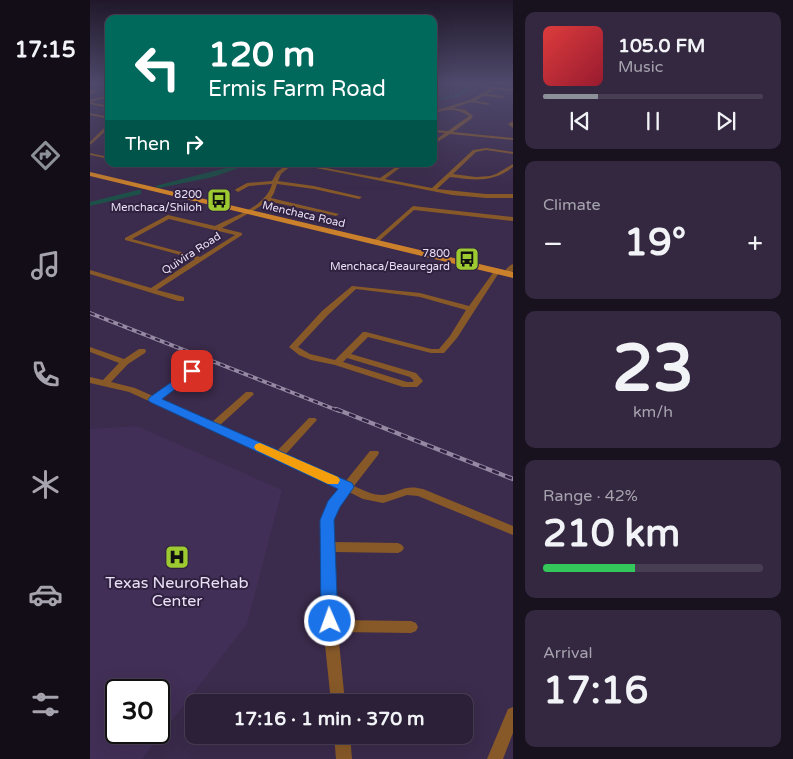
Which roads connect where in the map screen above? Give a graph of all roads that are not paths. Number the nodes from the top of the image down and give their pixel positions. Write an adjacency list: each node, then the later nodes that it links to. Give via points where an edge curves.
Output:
1 (470, 117): 9 (street)
2 (513, 122): 3 (street, via 510,124)
3 (513, 127)
4 (105, 128): 6 (street)
5 (105, 128): 6 (street)
6 (99, 130): 10 (street)
7 (105, 130): 13 (street)
8 (437, 131): 9 (street)
9 (449, 133): 11 (street); 12 (street)
10 (90, 140)
11 (513, 140)
12 (437, 141)
13 (90, 144)
14 (513, 153): 22 (street, via 486,149 475,151)
15 (90, 154): 16 (street)
16 (105, 157)
17 (513, 165): 22 (street, via 495,177)
18 (287, 167): 24 (street)
19 (313, 167): 23 (street)
20 (399, 167): 23 (street)
21 (90, 174): 30 (main road, Menchaca Road)
22 (450, 174): 26 (street)
23 (380, 180): 26 (street)
24 (274, 183): 25 (street, via 249,184); 28 (street, via 296,184); 29 (street)
25 (238, 190)
26 (433, 190): 27 (street)
27 (513, 196)
28 (359, 197)
29 (268, 199): 30 (street); 31 (street)
30 (245, 212): 33 (street); 35 (main road, Menchaca Road)
31 (336, 214)
32 (513, 219): 35 (street, via 413,208)
33 (217, 228): 34 (street); 36 (street, via 168,217 127,239)
34 (240, 234): 36 (street, Quivira Road)
35 (375, 242): 38 (main road, Menchaca Road)
36 (201, 258): 41 (street, Quivira Road)
37 (513, 266): 40 (street)
38 (497, 271): 40 (main road, Menchaca Road); 43 (street)
39 (90, 272): 41 (street)
40 (510, 274)
41 (152, 290): 42 (street)
42 (181, 299)
43 (471, 309): 46 (street, via 441,351 366,334); 48 (street, via 420,295 352,288 293,347 304,354)
44 (90, 350): 47 (street)
45 (142, 351): 47 (street)
46 (345, 355): 48 (street); 48 (street, via 413,375 419,380 414,385 406,385)
47 (125, 362): 51 (street)
48 (337, 363)
49 (192, 371): 53 (street)
50 (90, 380): 51 (street)
51 (105, 383): 53 (street)
52 (249, 394): 55 (street)
53 (154, 400): 55 (street)
54 (312, 420): 57 (street)
55 (213, 426): 57 (street)
56 (374, 453): 58 (street)
57 (279, 456): 58 (street)
58 (347, 487): 59 (street, via 379,499 408,491 419,492); 60 (street, via 333,504 327,520)
59 (513, 531)
60 (328, 547): 61 (street); 62 (street)
61 (398, 548)
62 (330, 626): 63 (street); 64 (street)
63 (411, 628)
64 (337, 694)
65 (513, 714): 68 (street)
66 (343, 744): 67 (street)
67 (344, 759)
68 (495, 759)

